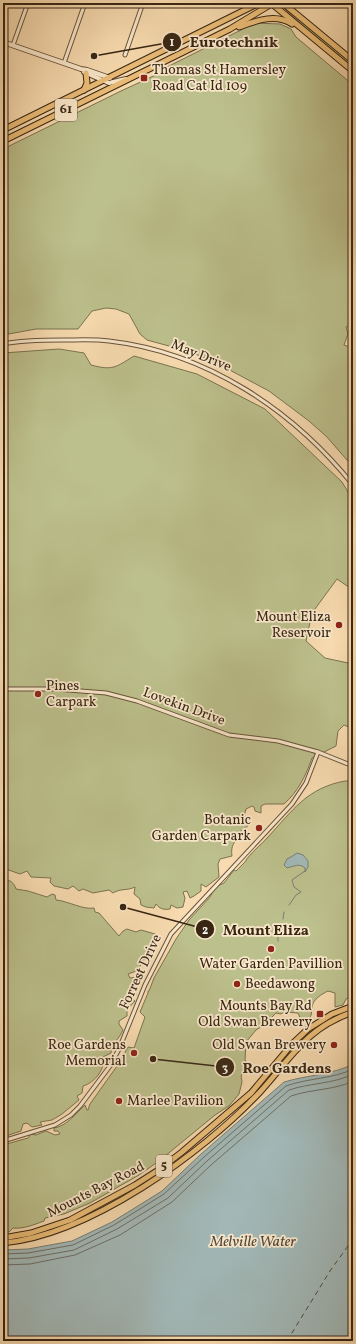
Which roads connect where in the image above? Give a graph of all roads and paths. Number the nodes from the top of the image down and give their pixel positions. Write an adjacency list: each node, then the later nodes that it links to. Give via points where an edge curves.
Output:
1 (28, 3): 13 (street)
2 (85, 3): 16 (street)
3 (143, 3): 14 (street)
4 (252, 3): 9 (main road)
5 (259, 3): 9 (main road, 61)
6 (272, 3): 10 (main road, 61); 11 (main road)
7 (284, 3): 8 (main road)
8 (289, 6): 15 (main road)
9 (246, 9): 20 (main road, 61)
10 (230, 29): 11 (main road, via 279,18); 21 (main road, 61)
11 (316, 41): 18 (main road)
12 (3, 42): 13 (street)
13 (13, 45): 16 (street)
14 (125, 55)
15 (353, 61)
16 (64, 63): 17 (street)
17 (80, 69): 19 (street); 20 (street)
18 (353, 72)
19 (86, 73): 22 (street); 23 (main road, via 87,83)
20 (110, 78): 22 (main road, 61)
21 (130, 78): 22 (street, via 112,83); 25 (main road, 61)
22 (103, 81): 23 (main road, 61)
23 (84, 90): 24 (main road, 61)
24 (3, 130)
25 (3, 141)
26 (3, 344): 27 (street, May Drive, via 40,340 109,341 156,350 210,370 264,401 304,432)
27 (353, 485)
28 (3, 689): 29 (street, Lovekin Drive, via 56,689 106,693 137,701 229,735 278,741)
29 (318, 752): 30 (street, Lovekin Drive); 33 (street, Forrest Drive, via 306,783 292,804 171,934 145,985 119,1049 110,1066 80,1106 55,1125)
30 (353, 766)
31 (353, 1006): 34 (main road, Mounts Bay Road / 5, via 332,1014 308,1029 251,1093 160,1169 70,1220 32,1233)
32 (353, 1012): 35 (main road, Mounts Bay Road / 5, via 332,1020 304,1041 260,1091 226,1124 154,1180 68,1226 36,1237)
33 (3, 1141)
34 (3, 1238)
35 (3, 1242)

